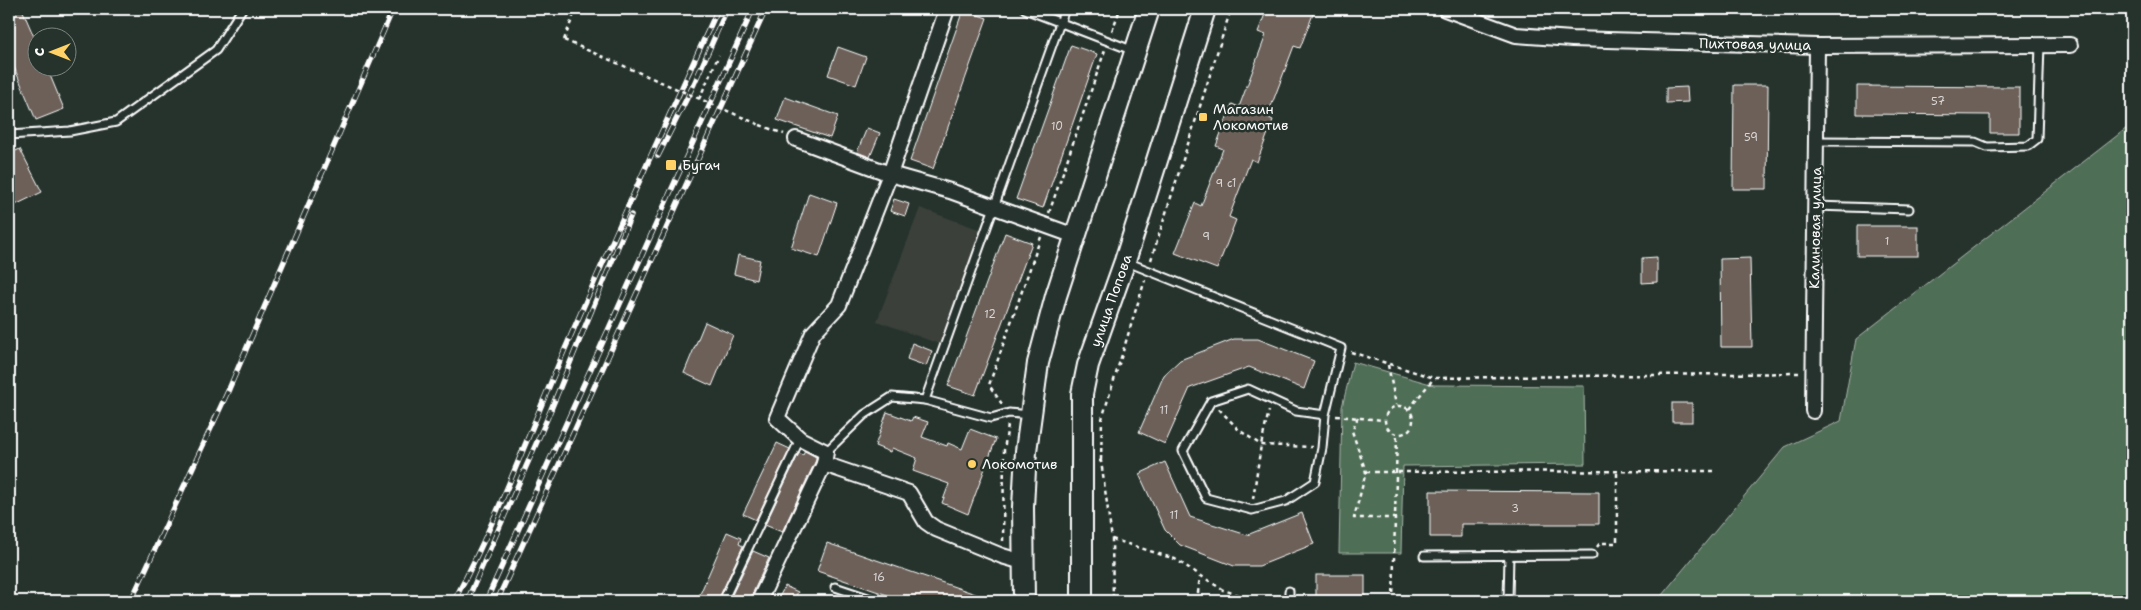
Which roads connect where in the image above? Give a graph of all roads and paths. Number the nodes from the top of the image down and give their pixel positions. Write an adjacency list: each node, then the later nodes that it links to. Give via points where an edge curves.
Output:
1 (242, 9): 19 (lane, via 216,50 116,122 70,131)
2 (576, 9): 18 (path, bridge, via 564,40)
3 (947, 9): 22 (street)
4 (1025, 9): 11 (lane)
5 (1065, 9): 11 (lane)
6 (1120, 9): 12 (path)
7 (1149, 9): 16 (street)
8 (1205, 9): 28 (street, улица Попова)
9 (1231, 9): 29 (path)
10 (1445, 9): 15 (street, Пихтовая улица, via 1516,35)
11 (1061, 22): 12 (lane); 24 (lane)
12 (1108, 40): 16 (lane); 26 (path)
13 (2040, 44): 14 (street, Пихтовая улица); 15 (street, Пихтовая улица); 21 (lane, via 2037,139 2028,146 1987,147 1975,142)
14 (2070, 45)
15 (1817, 46): 21 (street, Калиновая улица)
16 (1135, 51): 27 (street)
17 (719, 55): 18 (path)
18 (699, 99): 20 (path, bridge)
19 (9, 135)
20 (796, 139): 22 (street)
21 (1816, 141): 23 (street, Калиновая улица)
22 (890, 174): 24 (street); 46 (street, via 839,305 813,333 776,418)
23 (1815, 206): 25 (lane); 32 (street, Калиновая улица)
24 (994, 207): 26 (street); 35 (lane)
25 (1909, 208)
26 (1045, 226): 27 (street); 40 (path, via 989,385)
27 (1075, 236): 41 (street, via 1040,354)
28 (1124, 261): 29 (lane); 72 (street, улица Попова, via 1088,365 1082,394)
29 (1148, 271): 30 (lane); 50 (path, via 1102,419)
30 (1340, 348): 31 (path); 42 (lane)
31 (1388, 364): 33 (path); 37 (path)
32 (1813, 373): 33 (path); 39 (street, Калиновая улица)
33 (1434, 378): 38 (path)
34 (1272, 399): 36 (lane, via 1248,390); 42 (lane, via 1296,411); 47 (path)
35 (925, 400): 40 (lane, via 991,418); 49 (lane, via 892,397 864,414)
36 (1211, 401): 47 (path, via 1239,430); 56 (lane, via 1184,451 1206,498)
37 (1396, 406): 38 (path); 44 (path, via 1386,412)
38 (1409, 409): 45 (path, via 1413,418 1411,428)
39 (1813, 411)
40 (1009, 413): 41 (lane); 61 (path, via 1004,450)
41 (1029, 415): 63 (street)
42 (1325, 415): 43 (path); 48 (lane)
43 (1358, 417): 44 (path); 53 (path, via 1352,431)
44 (1384, 420): 45 (path, via 1389,430)
45 (1397, 434): 54 (path)
46 (800, 440): 49 (street); 68 (lane)
47 (1261, 445): 48 (path); 56 (path)
48 (1322, 448): 56 (lane, via 1315,482 1286,501)
49 (825, 458): 61 (street, via 909,493 926,522 936,529); 69 (street)
50 (1101, 460): 51 (path); 58 (path)
51 (1093, 461)
52 (1718, 471): 55 (path)
53 (1366, 472): 54 (path); 57 (path, via 1354,518)
54 (1397, 472): 55 (path); 57 (path)
55 (1617, 472): 60 (path, via 1617,543 1600,543)
56 (1252, 510)
57 (1395, 518): 77 (path)
58 (1112, 539): 64 (path, via 1175,559); 73 (path)
59 (1509, 555): 60 (lane); 62 (lane); 78 (lane)
60 (1592, 555)
61 (1002, 556): 63 (street)
62 (1424, 556)
63 (1023, 562): 71 (street)
64 (1200, 576): 67 (path); 74 (path)
65 (835, 586): 70 (lane)
66 (1290, 591): 76 (lane)
67 (1247, 600): 75 (path)
68 (723, 601)
69 (759, 601)
70 (877, 601)
71 (1024, 601)
72 (1082, 601)
73 (1114, 601)
74 (1197, 601)
75 (1258, 601)
76 (1290, 601)
77 (1393, 601)
78 (1508, 601)

